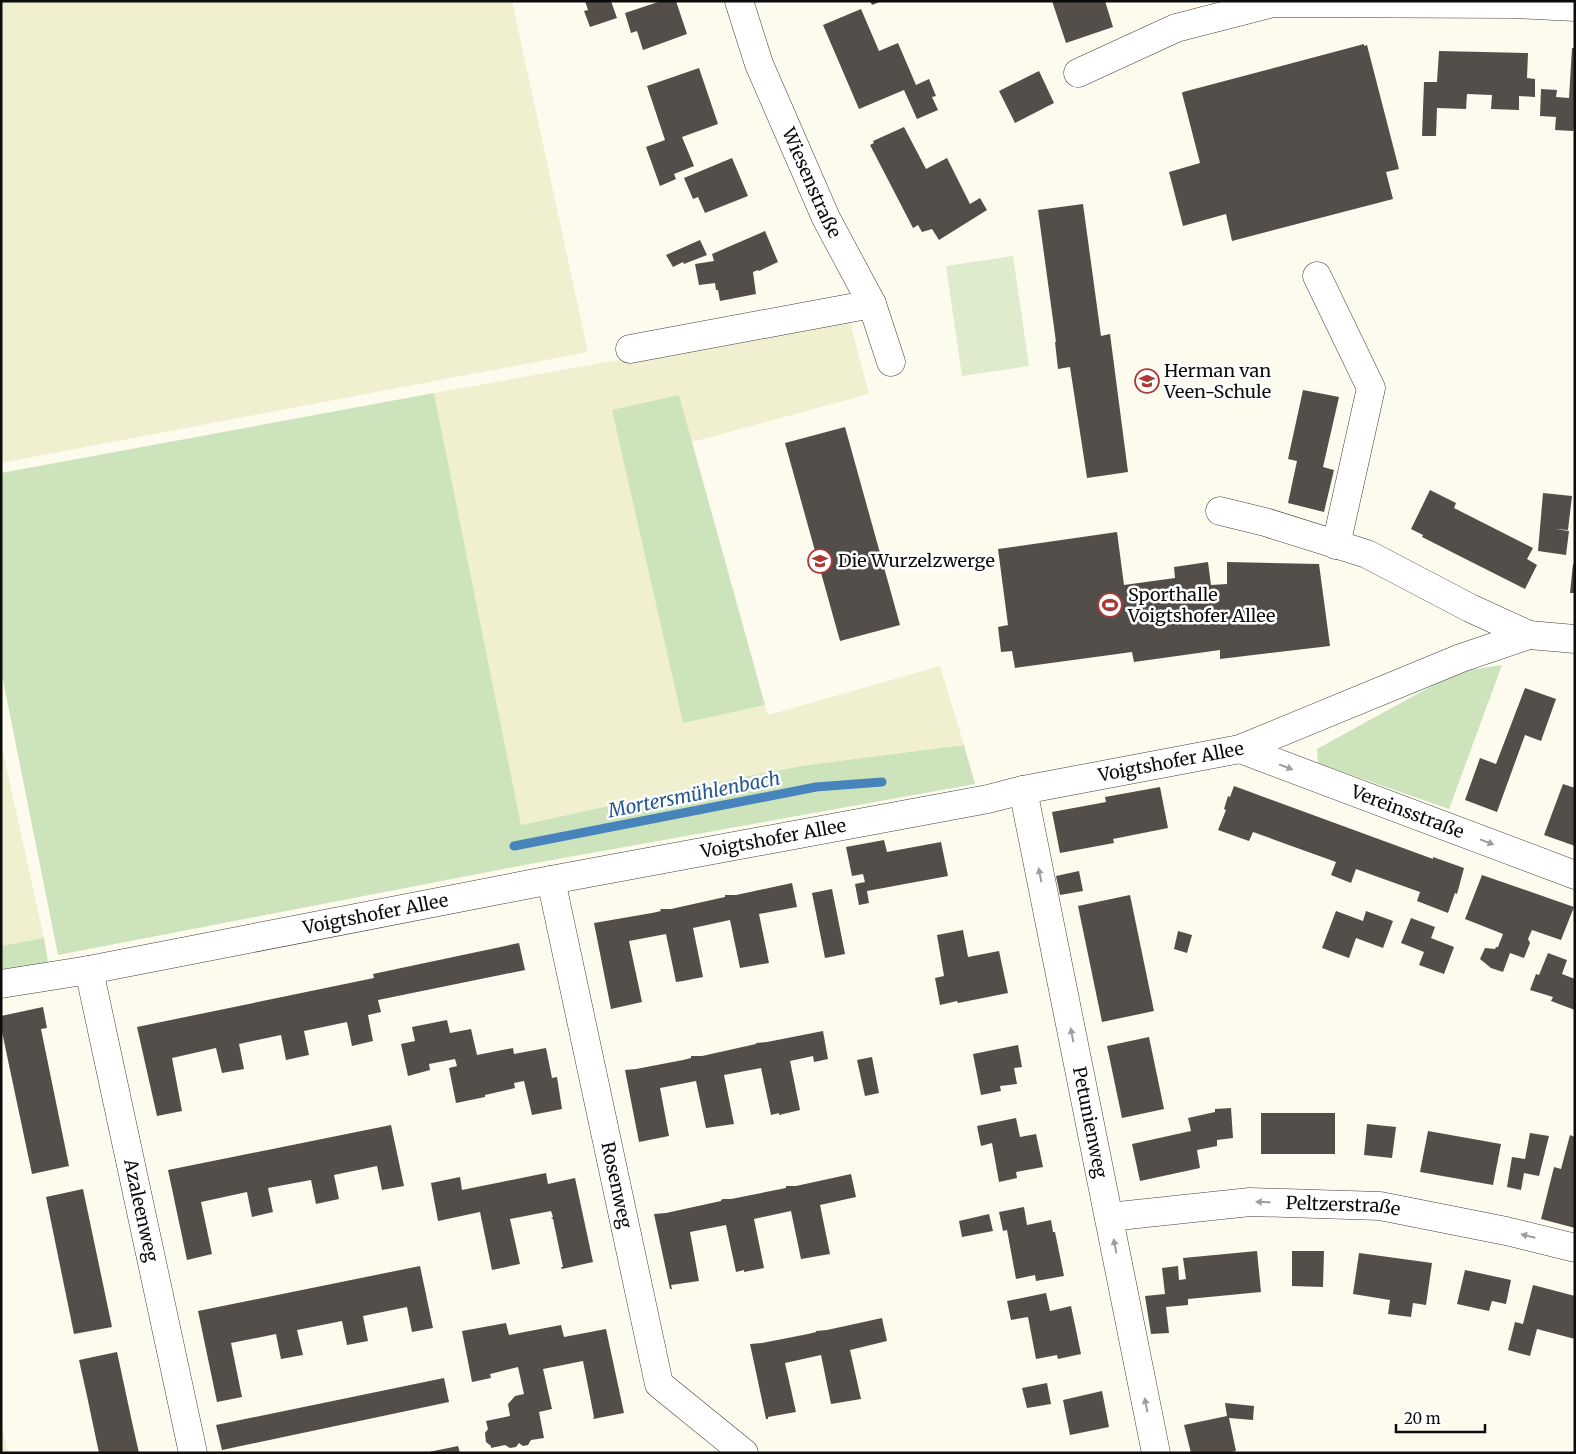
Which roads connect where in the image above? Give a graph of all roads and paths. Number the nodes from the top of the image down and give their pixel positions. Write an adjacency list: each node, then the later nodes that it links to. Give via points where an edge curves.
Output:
1 (739, 1): 5 (street, Wiesenstraße, via 759,64 826,218)
2 (1575, 7): 3 (street, via 1272,4 1176,28)
3 (1078, 73)
4 (1317, 276): 9 (street, via 1371,388)
5 (872, 304): 6 (street); 7 (street, Wiesenstraße)
6 (630, 350)
7 (891, 362)
8 (1220, 511): 9 (street, Voigtshofer Allee)
9 (1336, 545): 10 (street, Voigtshofer Allee, via 1367,554)
10 (1529, 635): 11 (street, Voigtshofer Allee); 12 (street, Voigtshofer Allee, via 1461,658)
11 (1575, 639)
12 (1240, 749): 13 (street, Voigtshofer Allee); 14 (street, Vereinsstraße, one-way to 14)
13 (1023, 790): 15 (street, Voigtshofer Allee); 18 (street, Petunienweg, one-way to 13)
14 (1575, 875)
15 (551, 880): 16 (street, Voigtshofer Allee); 21 (street, Rosenweg, via 659,1384)
16 (89, 970): 17 (street, Voigtshofer Allee); 20 (street, Azaleenweg)
17 (1, 984)
18 (1109, 1217): 19 (street, Peltzerstraße, one-way to 18, via 1506,1230 1380,1206 1250,1202); 22 (street, Petunienweg, one-way to 18)
19 (1575, 1248)
20 (194, 1453)
21 (744, 1453)
22 (1156, 1453)

